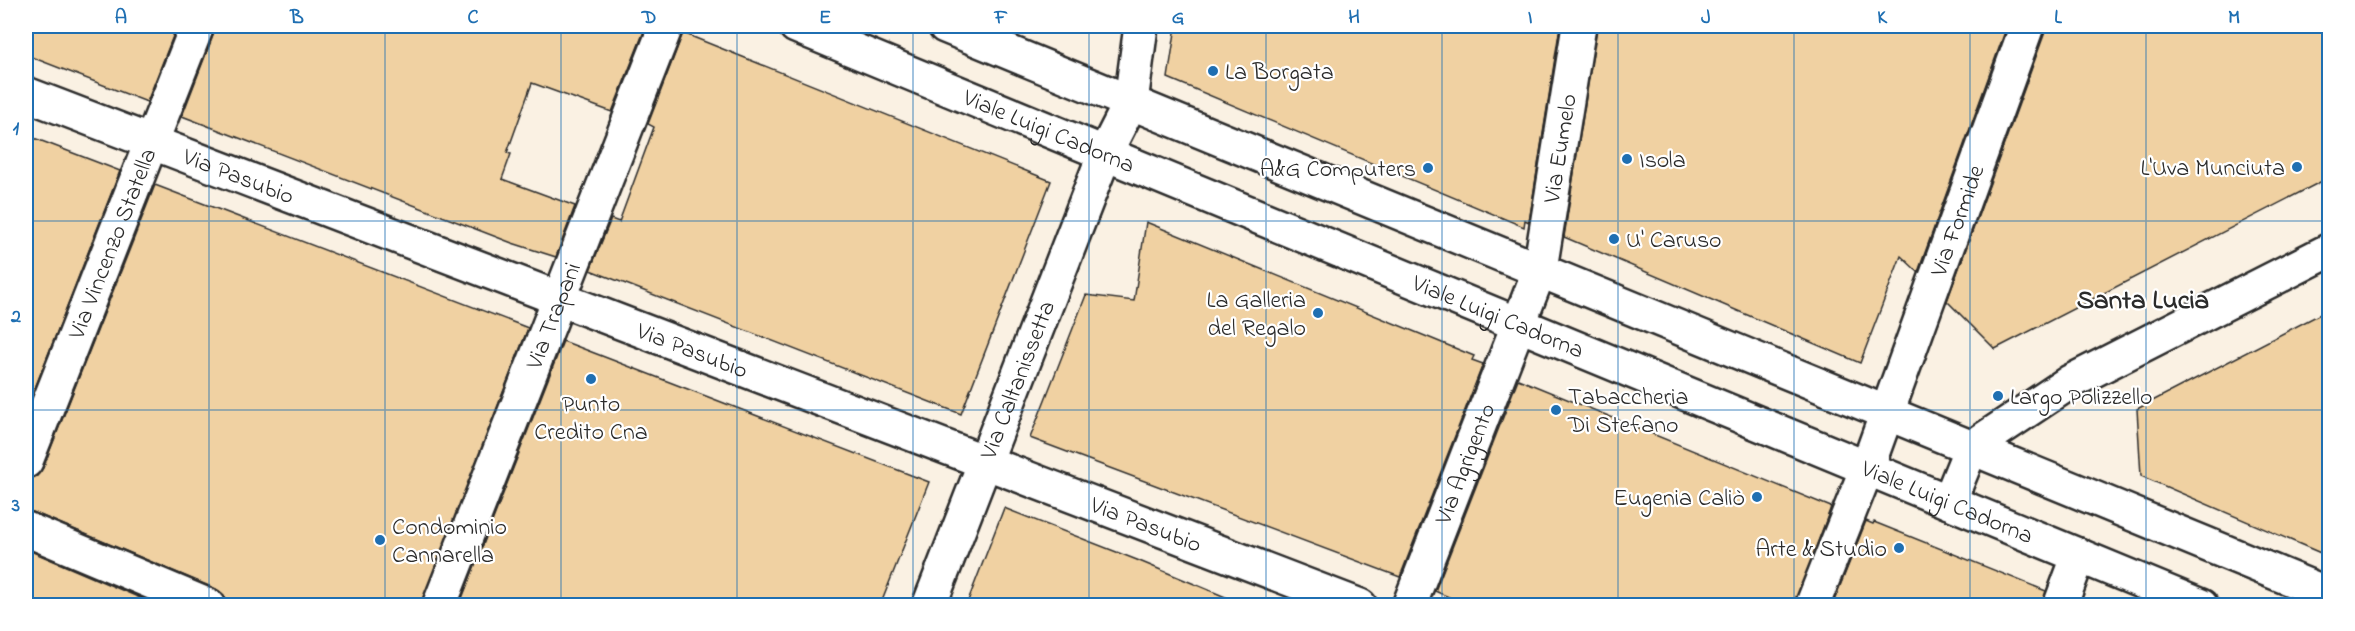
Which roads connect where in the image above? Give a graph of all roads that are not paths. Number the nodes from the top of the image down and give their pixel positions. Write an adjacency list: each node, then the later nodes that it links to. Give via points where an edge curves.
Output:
1 (197, 26): 10 (street, Via Vincenzo Statella)
2 (666, 26): 14 (street, Via Trapani)
3 (796, 26): 11 (street, Viale Luigi Cadorna)
4 (945, 26): 9 (street)
5 (1141, 26): 9 (street, Via Caltanissetta)
6 (1579, 26): 13 (street, Via Eumelo)
7 (2027, 26): 16 (street, Via Formide)
8 (26, 94): 10 (street, Via Pasubio)
9 (1131, 102): 11 (street, Via Caltanissetta); 13 (street)
10 (152, 142): 14 (street, Via Pasubio); 18 (street, Via Vincenzo Statella)
11 (1106, 153): 15 (street, Viale Luigi Cadorna); 19 (street, Via Caltanissetta)
12 (2330, 250): 17 (street, via 2070,382)
13 (1540, 269): 15 (street, Via Eumelo); 16 (street)
14 (559, 298): 19 (street, Via Pasubio); 26 (street, Via Trapani)
15 (1520, 322): 20 (street, Viale Luigi Cadorna); 29 (street, Via Agrigento)
16 (1886, 413): 17 (street); 20 (street, Via Formide)
17 (1971, 448): 21 (street); 24 (street)
18 (26, 461)
19 (985, 462): 27 (street, Via Caltanissetta); 28 (street, Via Pasubio)
20 (1867, 468): 21 (street, Viale Luigi Cadorna); 30 (street, Via Formide)
21 (1949, 501): 23 (street, Viale Luigi Cadorna)
22 (26, 529): 25 (street)
23 (2079, 555): 31 (street); 32 (street, Viale Luigi Cadorna)
24 (2330, 595)
25 (209, 606)
26 (439, 606)
27 (929, 606)
28 (1360, 606)
29 (1408, 606)
30 (1812, 606)
31 (2060, 606)
32 (2201, 606)

